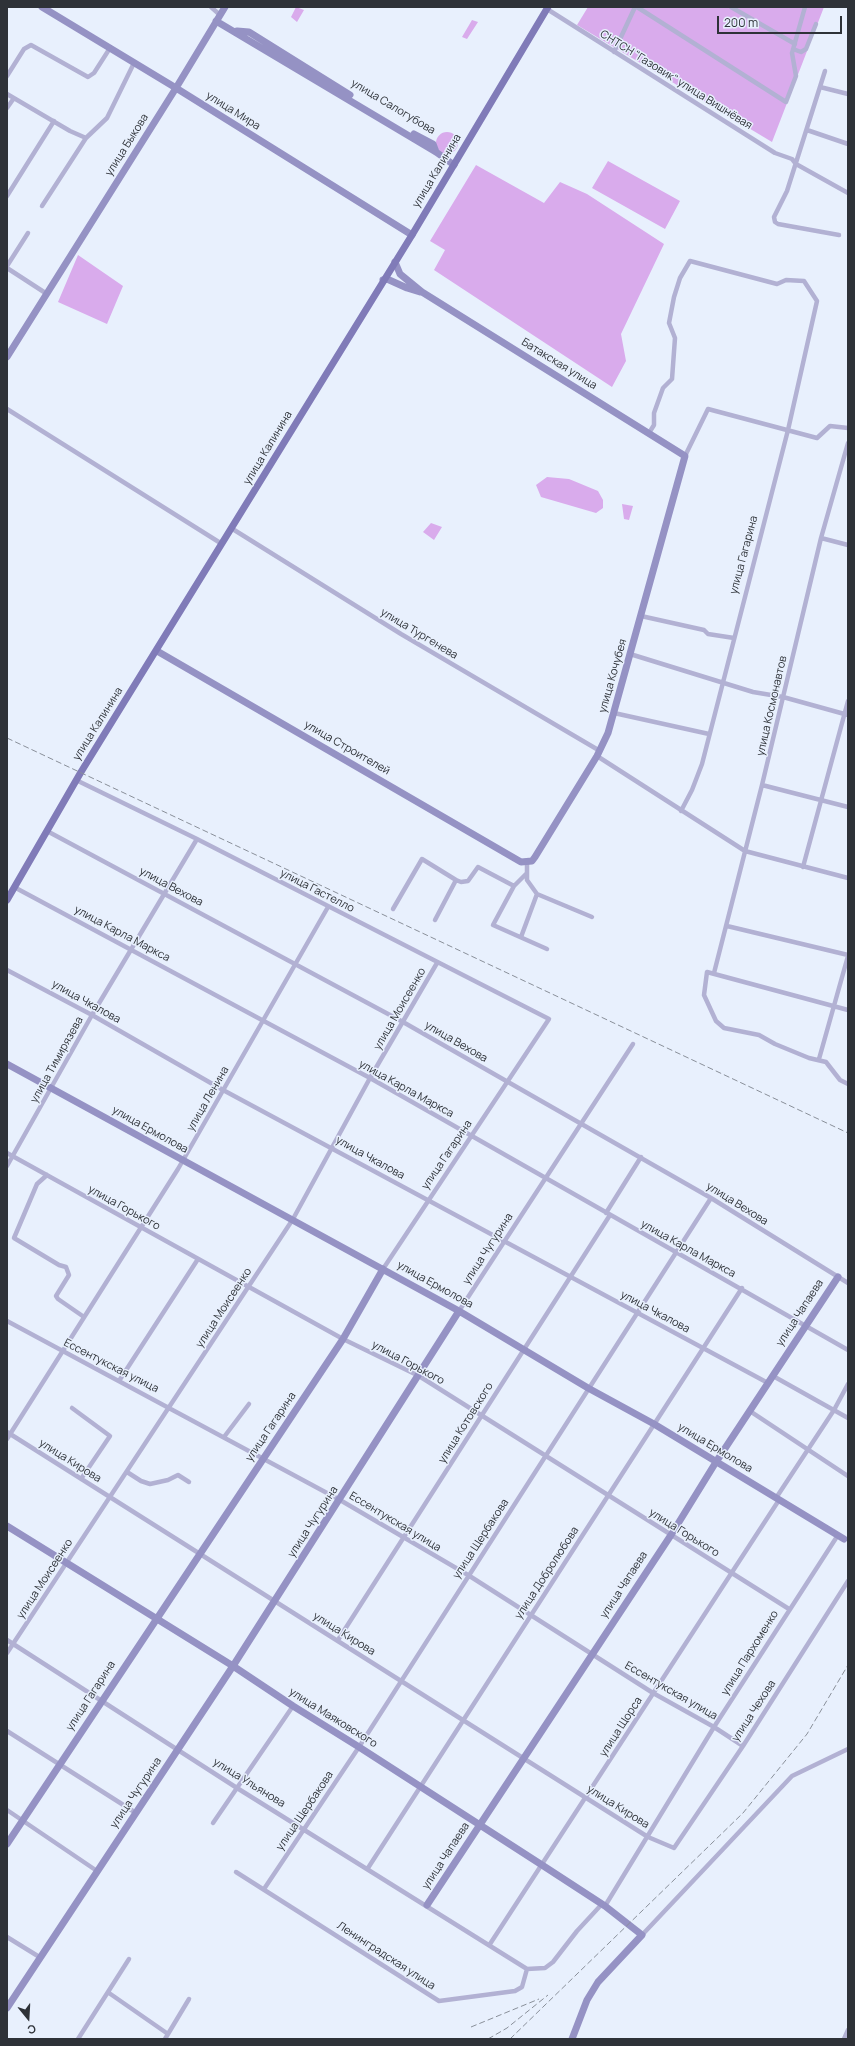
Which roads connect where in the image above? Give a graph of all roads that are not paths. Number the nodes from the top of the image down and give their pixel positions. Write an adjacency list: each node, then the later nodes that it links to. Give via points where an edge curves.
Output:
1 (42, 7): 11 (street, улица Мира)
2 (211, 7): 8 (street)
3 (225, 7): 8 (street, улица Быкова)
4 (636, 7): 10 (street, via 786,102 796,76 792,53); 12 (street)
5 (731, 7): 10 (street)
6 (805, 7): 10 (street)
7 (548, 8): 12 (street, СНТСН "Газовик" улица Вишнёвая); 27 (main road, улица Калинина)
8 (218, 18): 17 (street, улица Быкова); 27 (street, улица Салогубова, via 232,31 248,35 433,144 436,152)
9 (816, 24): 10 (street, via 806,49 801,52)
10 (794, 47)
11 (110, 48): 13 (street, улица Мира); 15 (street, via 94,73 88,77 31,45 24,49)
12 (614, 52): 26 (street, СНТСН "Газовик" улица Вишнёвая, via 776,153 792,159)
13 (134, 63): 17 (street, улица Мира); 24 (street, via 108,118)
14 (825, 72): 16 (street)
15 (7, 76)
16 (820, 87): 19 (street); 23 (street)
17 (176, 88): 32 (street, улица Мира); 38 (street, улица Быкова)
18 (7, 94): 20 (street)
19 (848, 94)
20 (14, 98): 21 (street); 22 (street)
21 (7, 108)
22 (54, 121): 24 (street); 29 (street)
23 (807, 130): 25 (street); 26 (street)
24 (86, 138): 30 (street)
25 (848, 144)
26 (796, 164): 28 (street, СНТСН "Газовик" улица Вишнёвая); 33 (street, via 787,191 774,217 775,222)
27 (454, 165): 32 (main road, улица Калинина)
28 (848, 193)
29 (7, 196)
30 (42, 206)
31 (28, 233): 35 (street)
32 (412, 235): 34 (main road, улица Калинина)
33 (839, 235)
34 (395, 262): 36 (main road, улица Калинина); 37 (street, Батакская улица, via 400,274)
35 (7, 267): 38 (street)
36 (383, 280): 37 (street, Батакская улица, via 387,279); 46 (main road, улица Калинина)
37 (422, 292): 43 (street, Батакская улица)
38 (47, 294): 39 (street, улица Быкова)
39 (7, 357)
40 (7, 410): 48 (street)
41 (848, 428): 42 (street, via 830,426 817,438)
42 (788, 430): 43 (street, улица Гагарина, via 817,301 804,281 786,280 777,284 690,261 680,278 669,323 675,338 672,379 663,388 654,413 654,425); 45 (street, улица Кочубея, via 708,409); 51 (street, улица Гагарина)
43 (649, 433): 45 (street, Батакская улица)
44 (848, 442): 47 (street, улица Космонавтов)
45 (685, 456): 50 (street, улица Кочубея)
46 (232, 528): 48 (main road, улица Калинина); 60 (street, улица Тургенева)
47 (821, 538): 49 (street); 55 (street, улица Космонавтов)
48 (222, 544): 52 (main road, улица Калинина)
49 (848, 545)
50 (640, 616): 51 (street, via 704,630 708,634); 53 (street, улица Кочубея)
51 (734, 638): 54 (street, улица Гагарина)
52 (157, 651): 61 (main road, улица Калинина); 69 (street, улица Строителей, via 517,860)
53 (630, 654): 54 (street); 57 (street, улица Кочубея)
54 (722, 684): 55 (street); 59 (street, улица Гагарина)
55 (783, 697): 58 (street); 62 (street, улица Космонавтов)
56 (848, 701): 58 (street)
57 (614, 713): 59 (street); 60 (street, улица Кочубея)
58 (846, 714): 63 (street)
59 (709, 734): 65 (street, улица Гагарина, via 692,790)
60 (598, 754): 65 (street, улица Тургенева); 69 (street, улица Кочубея, via 535,857)
61 (76, 780): 66 (main road, улица Калинина); 67 (street, улица Гастелло)
62 (762, 785): 63 (street); 68 (street, улица Космонавтов)
63 (822, 801): 64 (street); 70 (street)
64 (848, 807)
65 (681, 811): 68 (street, улица Тургенева)
66 (47, 831): 75 (main road, улица Калинина); 76 (street, улица Вехова)
67 (197, 839): 76 (street, улица Тимирязева); 79 (street, улица Гастелло)
68 (745, 851): 70 (street, улица Тургенева); 83 (street, улица Космонавтов)
69 (526, 862): 71 (street)
70 (803, 867): 72 (street, улица Тургенева)
71 (527, 874): 74 (street); 77 (street, via 527,880)
72 (848, 878)
73 (456, 880): 74 (street, via 468,881 478,867); 80 (street, via 422,859); 82 (street)
74 (514, 886): 84 (street, via 494,925)
75 (14, 887): 78 (main road, улица Калинина); 85 (street, улица Карла Маркса)
76 (164, 893): 85 (street, улица Тимирязева); 89 (street, улица Вехова)
77 (537, 894): 81 (street); 84 (street)
78 (7, 900)
79 (328, 907): 88 (street, улица Гастелло); 89 (street, улица Ленина)
80 (393, 909)
81 (592, 917)
82 (435, 920)
83 (727, 926): 87 (street); 91 (street, улица Космонавтов)
84 (521, 937): 86 (street)
85 (131, 949): 94 (street, улица Тимирязева); 96 (street, улица Карла Маркса)
86 (547, 949)
87 (848, 956): 92 (street)
88 (437, 963): 95 (street, улица Гастелло); 97 (street, улица Моисеенко)
89 (296, 964): 96 (street, улица Ленина); 97 (street, улица Вехова)
90 (7, 970): 94 (street, улица Чкалова)
91 (714, 973): 92 (street); 99 (street, via 707,972 704,995 716,1021 724,1028 760,1035 809,1058)
92 (835, 1006): 93 (street); 99 (street)
93 (848, 1010)
94 (92, 1016): 104 (street, улица Тимирязева); 105 (street, улица Чкалова)
95 (549, 1019): 102 (street, улица Гагарина)
96 (262, 1021): 101 (street, улица Карла Маркса); 105 (street, улица Ленина)
97 (403, 1022): 101 (street, улица Моисеенко); 102 (street, улица Вехова)
98 (633, 1044): 106 (street, улица Чугурина)
99 (819, 1059): 103 (street, via 826,1062 840,1080)
100 (7, 1064): 104 (street, улица Ермолова)
101 (370, 1078): 107 (street, улица Карла Маркса); 108 (street, улица Моисеенко)
102 (508, 1082): 106 (street, улица Вехова); 107 (street, улица Гагарина)
103 (848, 1084)
104 (52, 1088): 110 (street, улица Тимирязева); 112 (street, улица Ермолова)
105 (224, 1090): 108 (street, улица Чкалова); 112 (street, улица Ленина)
106 (582, 1124): 111 (street, улица Вехова); 115 (street, улица Чугурина)
107 (472, 1137): 115 (street, улица Карла Маркса); 117 (street, улица Гагарина)
108 (332, 1148): 117 (street, улица Чкалова); 119 (street, улица Моисеенко)
109 (7, 1153): 110 (street, улица Горького)
110 (13, 1156): 113 (street, улица Тимирязева); 114 (street, улица Горького)
111 (641, 1157): 116 (street, улица Вехова); 118 (street, улица Котовского)
112 (183, 1160): 119 (street, улица Ермолова); 120 (street, улица Ленина)
113 (7, 1166)
114 (47, 1175): 120 (street, улица Горького); 132 (street, via 37,1184 14,1238 66,1267 69,1275 56,1296)
115 (546, 1178): 118 (street, улица Карла Маркса); 121 (street, улица Чугурина)
116 (711, 1198): 122 (street, улица Щербакова); 126 (street, улица Вехова)
117 (429, 1200): 121 (street, улица Чкалова); 124 (street, улица Гагарина)
118 (608, 1214): 122 (street, улица Карла Маркса); 125 (street, улица Котовского)
119 (293, 1220): 124 (street, улица Ермолова); 128 (street, улица Моисеенко)
120 (142, 1228): 123 (street, улица Горького); 132 (street, улица Ленина)
121 (506, 1242): 125 (street, улица Чкалова); 130 (street, улица Чугурина)
122 (675, 1252): 129 (street, улица Карла Маркса); 131 (street, улица Щербакова)
123 (198, 1259): 128 (street, улица Горького); 142 (street)
124 (383, 1269): 130 (street, улица Ермолова); 135 (street, улица Гагарина)
125 (570, 1276): 131 (street, улица Чкалова); 136 (street, улица Котовского)
126 (838, 1276): 127 (street, улица Вехова); 134 (street, улица Чапаева)
127 (848, 1283)
128 (249, 1287): 135 (street, улица Горького); 147 (street, улица Моисеенко)
129 (742, 1288): 134 (street, улица Карла Маркса); 137 (street, улица Добролюбова)
130 (459, 1312): 136 (street, улица Ермолова); 140 (street, улица Чугурина)
131 (637, 1312): 137 (street, улица Чкалова); 145 (street, улица Щербакова)
132 (84, 1317): 139 (street, улица Ленина)
133 (7, 1321): 139 (street, Ессентукская улица)
134 (804, 1325): 138 (street, улица Карла Маркса); 141 (street, улица Чапаева)
135 (343, 1339): 140 (street, улица Горького); 159 (street, улица Гагарина)
136 (524, 1348): 145 (street, улица Ермолова); 151 (street, улица Котовского)
137 (704, 1348): 143 (street, улица Чкалова); 153 (street, улица Добролюбова)
138 (848, 1350)
139 (61, 1351): 142 (street, Ессентукская улица); 154 (street, улица Ленина)
140 (419, 1376): 151 (street, улица Горького); 168 (street, улица Чугурина)
141 (773, 1376): 143 (street, улица Чапаева); 149 (street)
142 (119, 1381): 147 (street, Ессентукская улица)
143 (768, 1383): 150 (street, улица Чапаева)
144 (848, 1384): 149 (street, улица Щорса)
145 (588, 1388): 153 (street, улица Ермолова); 158 (street, улица Щербакова)
146 (250, 1404): 155 (street)
147 (169, 1407): 155 (street, Ессентукская улица); 161 (street, улица Моисеенко)
148 (72, 1408): 163 (street, via 110,1436)
149 (834, 1410): 152 (street); 157 (street, улица Щорса)
150 (750, 1411): 157 (street); 160 (street, улица Чапаева)
151 (481, 1416): 158 (street, улица Горького); 171 (street, улица Котовского)
152 (848, 1418)
153 (654, 1424): 160 (street, улица Ермолова); 165 (street, улица Добролюбова)
154 (8, 1433): 156 (street, улица Ленина); 163 (street, улица Кирова)
155 (224, 1437): 159 (street, Ессентукская улица)
156 (7, 1439)
157 (807, 1449): 162 (street); 167 (street, улица Щорса)
158 (545, 1456): 165 (street, улица Горького); 176 (street, улица Щербакова)
159 (262, 1458): 168 (street, Ессентукская улица); 173 (street, улица Гагарина)
160 (716, 1462): 167 (street, улица Ермолова); 170 (street, улица Чапаева)
161 (127, 1472): 164 (street, via 150,1484 178,1475); 166 (street, улица Моисеенко)
162 (848, 1476)
163 (82, 1479): 166 (street, улица Кирова)
164 (189, 1482)
165 (608, 1495): 170 (street, улица Горького); 180 (street, улица Добролюбова)
166 (110, 1497): 173 (street, улица Кирова); 174 (street, улица Моисеенко)
167 (777, 1499): 172 (street, улица Ермолова); 175 (street, улица Щорса)
168 (340, 1500): 171 (street, Ессентукская улица); 178 (street, улица Чугурина)
169 (7, 1526): 174 (street, улица Маяковского)
170 (671, 1535): 175 (street, улица Горького); 186 (street, улица Чапаева)
171 (404, 1537): 176 (street, Ессентукская улица); 183 (street, улица Котовского)
172 (845, 1537): 179 (street, улица Пархоменко)
173 (199, 1554): 178 (street, улица Кирова); 181 (street, улица Гагарина)
174 (66, 1563): 181 (street, улица Маяковского); 184 (street, улица Моисеенко)
175 (731, 1573): 179 (street, улица Горького); 189 (street, улица Щорса)
176 (468, 1575): 180 (street, Ессентукская улица); 188 (street, улица Щербакова)
177 (848, 1581): 195 (street, улица Чехова)
178 (274, 1601): 183 (street, улица Кирова); 187 (street, улица Чугурина)
179 (789, 1609): 193 (street, улица Пархоменко)
180 (531, 1615): 186 (street, Ессентукская улица); 192 (street, улица Добролюбова)
181 (156, 1619): 187 (street, улица Маяковского); 190 (street, улица Гагарина)
182 (7, 1640): 184 (street, улица Ульянова)
183 (338, 1640): 188 (street, улица Кирова)
184 (13, 1644): 185 (street, улица Моисеенко); 190 (street, улица Ульянова)
185 (7, 1653)
186 (592, 1654): 189 (street, Ессентукская улица); 199 (street, улица Чапаева)
187 (233, 1666): 191 (street, улица Маяковского); 197 (street, улица Чугурина)
188 (401, 1681): 192 (street, улица Кирова); 196 (street, улица Щербакова)
189 (653, 1693): 193 (street, Ессентукская улица); 203 (street, улица Щорса)
190 (102, 1700): 197 (street, улица Ульянова); 200 (street, улица Гагарина)
191 (292, 1706): 196 (street, улица Маяковского); 202 (street)
192 (463, 1720): 199 (street, улица Кирова); 201 (street, улица Добролюбова)
193 (714, 1727): 195 (street, Ессентукская улица); 210 (street, улица Пархоменко)
194 (7, 1731): 200 (street)
195 (743, 1746): 212 (street, улица Чехова)
196 (359, 1747): 201 (street, улица Маяковского); 209 (street, улица Щербакова)
197 (179, 1749): 202 (street, улица Ульянова); 205 (street, улица Чугурина)
198 (848, 1749): 220 (street, via 792,1776)
199 (524, 1758): 203 (street, улица Кирова); 208 (street, улица Чапаева)
200 (60, 1765): 205 (street); 206 (street, улица Гагарина)
201 (420, 1786): 208 (street, улица Маяковского); 214 (street, улица Добролюбова)
202 (237, 1788): 207 (street); 209 (street, улица Ульянова)
203 (586, 1798): 210 (street, улица Кирова); 213 (street, улица Щорса)
204 (7, 1810): 206 (street)
205 (136, 1812): 215 (street, улица Чугурина)
206 (23, 1820): 211 (street, улица Гагарина); 215 (street)
207 (213, 1823)
208 (480, 1825): 213 (street, улица Маяковского); 218 (street, улица Чапаева)
209 (304, 1828): 214 (street, улица Ульянова); 217 (street, улица Щербакова)
210 (648, 1837): 212 (street, улица Кирова); 219 (street, улица Пархоменко)
211 (7, 1844)
212 (674, 1848)
213 (542, 1865): 219 (street, улица Маяковского); 222 (street, улица Щорса)
214 (368, 1868): 218 (street, улица Ульянова)
215 (98, 1871): 223 (street, улица Чугурина)
216 (236, 1872): 217 (street, Ленинградская улица)
217 (264, 1889): 225 (street, Ленинградская улица, via 439,2001 515,1991 522,1987)
218 (427, 1905): 222 (street, улица Ульянова)
219 (604, 1905): 220 (street, улица Маяковского); 225 (street, улица Пархоменко, via 545,1968)
220 (642, 1935): 232 (street, via 598,1982 587,2000)
221 (7, 1936): 223 (street)
222 (490, 1944): 225 (street, улица Ульянова)
223 (41, 1958): 228 (street, улица Чугурина)
224 (129, 1959): 226 (street)
225 (527, 1969)
226 (109, 1993): 230 (street); 231 (street)
227 (189, 1999): 230 (street)
228 (7, 2008)
229 (848, 2030): 233 (street)
230 (166, 2037)
231 (78, 2039)
232 (572, 2039)
233 (844, 2039)

